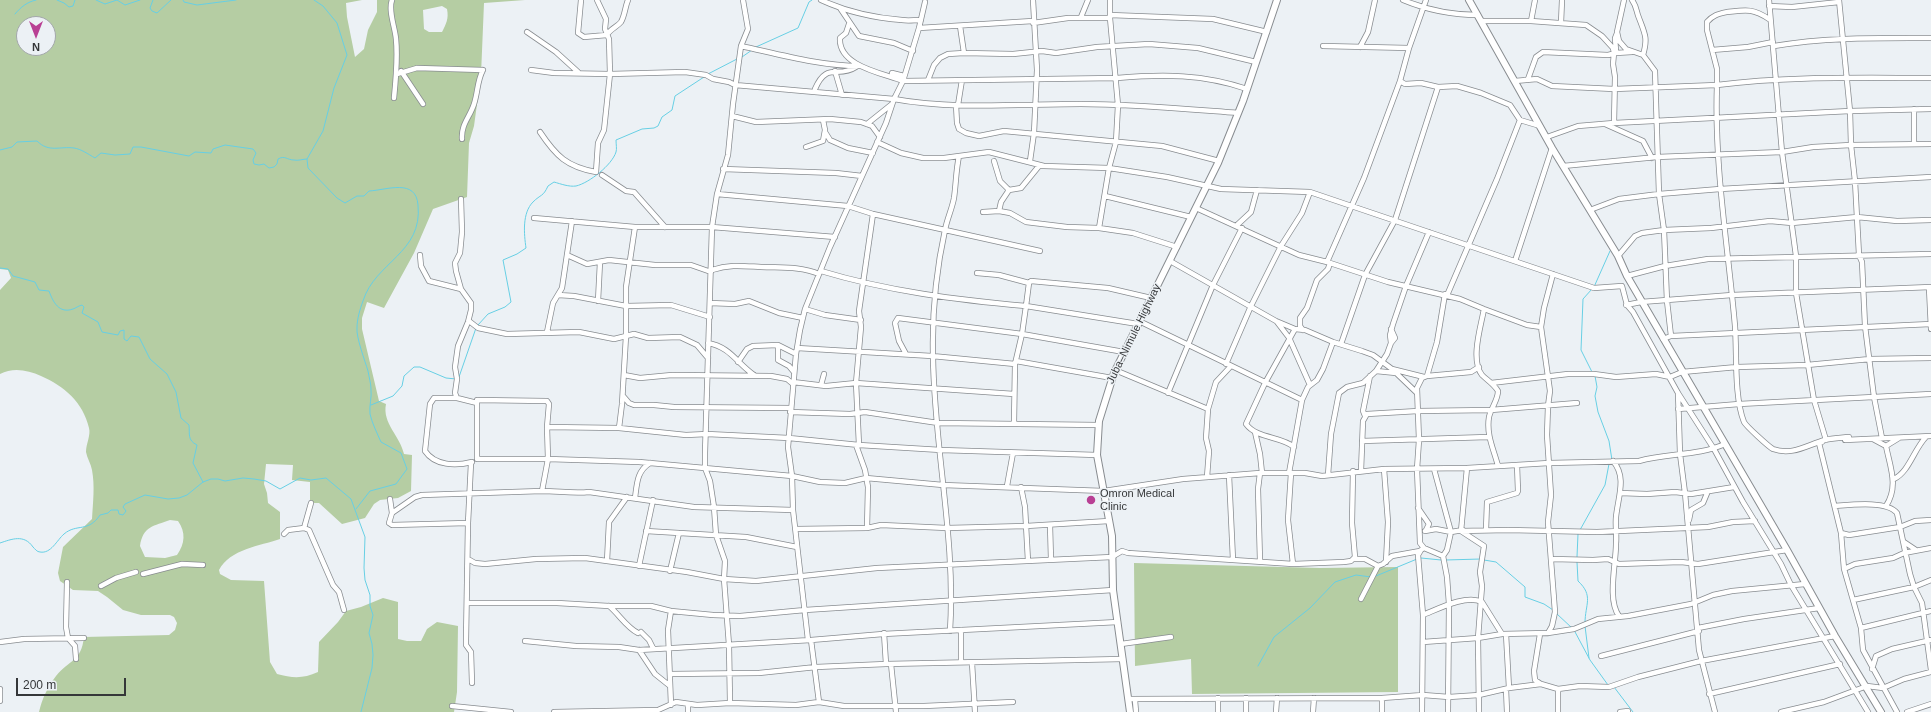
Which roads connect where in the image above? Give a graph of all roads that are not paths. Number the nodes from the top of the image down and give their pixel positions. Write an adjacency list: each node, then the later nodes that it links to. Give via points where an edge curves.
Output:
1 (392, 0): 58 (street, via 390,10 394,20)
2 (581, 0): 39 (street, via 578,33 584,37)
3 (597, 0): 39 (street, via 606,19)
4 (628, 0): 39 (street, via 620,23)
5 (743, 0): 44 (street, via 748,29)
6 (821, 0): 24 (street)
7 (1032, 0): 31 (street)
8 (1088, 0): 25 (street)
9 (1110, 0): 26 (street)
10 (1277, 0): 37 (main road, Juba–Nimule Highway)
11 (1374, 0): 40 (street)
12 (1403, 0): 23 (street)
13 (1426, 0): 23 (street)
14 (1469, 0): 27 (main road)
15 (1562, 0): 32 (street)
16 (1624, 0): 38 (street)
17 (1632, 0): 56 (street, via 1644,28 1646,44)
18 (1769, 0): 22 (street)
19 (1536, 1): 30 (street)
20 (1839, 1): 22 (street, via 1792,7); 41 (street)
21 (925, 2): 29 (street)
22 (1769, 6): 28 (street)
23 (1423, 7): 27 (street); 49 (street)
24 (840, 8): 29 (street, via 902,20); 33 (street)
25 (1081, 17): 26 (street); 31 (street)
26 (1110, 17): 37 (street, via 1213,20); 45 (street)
27 (1479, 18): 30 (street); 75 (main road)
28 (1769, 19): 43 (street); 50 (street, via 1758,12 1746,10 1714,15 1706,24)
29 (921, 20): 35 (street)
30 (1531, 21): 32 (street)
31 (1033, 22): 34 (street); 52 (street)
32 (1561, 23): 55 (street, via 1586,25 1613,48)
33 (849, 24): 51 (street, via 859,36 894,43); 59 (street, via 846,33 840,38 842,49 848,58)
34 (960, 26): 35 (street); 54 (street)
35 (919, 28): 51 (street)
36 (527, 32): 63 (street, via 556,52)
37 (1267, 32): 57 (main road, Juba–Nimule Highway)
38 (1617, 32): 53 (street, via 1622,46); 55 (street)
39 (606, 35): 65 (street, via 609,39)
40 (1367, 36): 47 (street); 48 (street)
41 (1842, 38): 42 (street); 43 (street); 68 (street)
42 (1931, 38)
43 (1774, 44): 50 (street); 76 (street)
44 (741, 46): 59 (street, via 783,56); 77 (street)
45 (1114, 46): 52 (street, via 1063,53); 57 (street, via 1172,45 1198,48); 67 (street)
46 (1324, 46): 47 (street)
47 (1360, 46): 48 (street)
48 (1371, 47): 49 (street)
49 (1409, 48): 74 (street)
50 (1712, 50): 78 (street, via 1717,70)
51 (913, 51): 66 (street)
52 (1036, 52): 54 (street); 70 (street)
53 (1633, 52): 55 (street); 56 (street)
54 (964, 53): 72 (street, via 948,54 940,58)
55 (1615, 53): 71 (street, via 1540,53); 83 (street)
56 (1643, 56): 80 (street, via 1655,71)
57 (1256, 62): 82 (main road, Juba–Nimule Highway)
58 (396, 66): 62 (street); 64 (street)
59 (860, 66): 61 (street); 66 (street)
60 (531, 70): 63 (street)
61 (835, 71): 81 (street, via 829,71 824,75); 84 (street)
62 (402, 72): 64 (street); 87 (street); 109 (street, via 417,68 483,70 472,110 464,122)
63 (578, 72): 65 (street)
64 (397, 74): 85 (street)
65 (610, 74): 77 (street, via 685,72 706,75); 105 (street, via 604,130 598,143 596,172 583,170 566,162 551,148)
66 (904, 78): 72 (street); 86 (street)
67 (1117, 78): 70 (street); 82 (street, via 1148,75 1202,77); 90 (street)
68 (1846, 78): 69 (street); 76 (street); 93 (street)
69 (1931, 78)
70 (1036, 79): 73 (street); 89 (street)
71 (1528, 79): 75 (street); 83 (street, via 1537,79 1552,86)
72 (928, 80): 73 (street)
73 (962, 80): 88 (street)
74 (1400, 81): 79 (street, via 1405,84); 143 (street)
75 (1515, 81): 104 (main road)
76 (1777, 81): 78 (street); 95 (street)
77 (735, 85): 84 (street); 96 (street)
78 (1717, 85): 80 (street); 97 (street)
79 (1438, 87): 99 (street, via 1457,86 1499,100 1513,108); 153 (street)
80 (1656, 88): 83 (street); 100 (street)
81 (815, 89)
82 (1247, 89): 94 (main road, Juba–Nimule Highway)
83 (1614, 89): 101 (street)
84 (842, 95): 86 (street)
85 (394, 98)
86 (893, 102): 88 (street); 102 (street); 110 (street)
87 (423, 104)
88 (957, 105): 89 (street); 107 (street, via 957,123 959,129 966,133 979,136 1004,131)
89 (1036, 105): 90 (street); 107 (street)
90 (1118, 105): 94 (street); 111 (street)
91 (1914, 109): 92 (street); 93 (street); 112 (street)
92 (1931, 109)
93 (1850, 111): 95 (street); 114 (street)
94 (1238, 113): 122 (main road, Juba–Nimule Highway)
95 (1779, 115): 97 (street); 117 (street)
96 (732, 116): 98 (street, via 756,122); 128 (street, via 728,155)
97 (1716, 118): 100 (street); 119 (street)
98 (823, 120): 102 (street); 106 (street)
99 (1520, 120): 104 (street); 169 (street)
100 (1657, 122): 101 (street); 121 (street)
101 (1614, 123): 103 (street)
102 (867, 124): 110 (street, via 872,126)
103 (1605, 124): 108 (street, via 1573,127); 121 (street, via 1644,141)
104 (1540, 126): 108 (main road)
105 (540, 132)
106 (825, 132): 115 (street, via 823,141); 118 (street, via 830,140 848,148)
107 (1034, 133): 111 (street); 124 (street)
108 (1547, 137): 116 (main road)
109 (462, 139)
110 (878, 140): 118 (street); 120 (street, via 901,153 923,158)
111 (1116, 142): 122 (street, via 1162,146); 127 (street)
112 (1914, 144): 113 (street); 114 (street)
113 (1931, 144)
114 (1851, 145): 117 (street); 132 (street)
115 (806, 147)
116 (1552, 148): 126 (main road); 178 (street)
117 (1782, 152): 119 (street); 134 (street)
118 (873, 153): 130 (street)
119 (1718, 154): 121 (street); 135 (street)
120 (959, 156): 124 (street, via 989,152); 164 (street, via 954,198)
121 (1655, 158): 126 (street); 140 (street)
122 (1219, 160): 133 (main road, Juba–Nimule Highway)
123 (994, 161): 136 (street, via 1000,181)
124 (1030, 161): 125 (street)
125 (1044, 166): 127 (street); 136 (street, via 1039,166 1021,188)
126 (1563, 166): 146 (main road)
127 (1109, 168): 133 (street); 141 (street)
128 (723, 169): 130 (street); 139 (street)
129 (602, 175): 159 (street, via 626,191 634,192)
130 (862, 176): 144 (street)
131 (1931, 177): 132 (street)
132 (1855, 182): 134 (street); 151 (street)
133 (1207, 186): 137 (street); 145 (main road, Juba–Nimule Highway)
134 (1786, 186): 135 (street); 156 (street)
135 (1720, 189): 140 (street); 161 (street)
136 (1009, 190): 147 (street, via 1001,202)
137 (1257, 190): 138 (street); 157 (street, via 1251,212)
138 (1310, 192): 143 (street); 168 (street, via 1294,228)
139 (717, 194): 144 (street); 160 (street)
140 (1659, 194): 146 (street, via 1619,199); 165 (street)
141 (1105, 196): 150 (street); 162 (street)
142 (462, 199): 196 (street, via 460,253 455,263)
143 (1353, 205): 153 (street); 182 (street)
144 (848, 206): 149 (street); 167 (street)
145 (1196, 208): 150 (main road, Juba–Nimule Highway); 157 (street)
146 (1590, 210): 175 (main road)
147 (999, 211): 148 (street); 162 (street, via 1010,213 1026,222)
148 (983, 212)
149 (873, 214): 164 (street); 191 (street)
150 (1191, 217): 170 (main road, Juba–Nimule Highway)
151 (1857, 217): 154 (street, via 1897,221); 156 (street); 177 (street)
152 (534, 218): 155 (street)
153 (1395, 220): 166 (street); 189 (street)
154 (1931, 220)
155 (572, 221): 158 (street); 174 (street)
156 (1792, 223): 161 (street, via 1770,221); 176 (street)
157 (1236, 226): 163 (street)
158 (635, 227): 159 (street); 183 (street)
159 (665, 227): 160 (street)
160 (712, 227): 167 (street); 185 (street)
161 (1725, 227): 165 (street); 179 (street)
162 (1099, 228): 170 (street, via 1133,233)
163 (1242, 228): 168 (street); 193 (street)
164 (945, 230): 171 (street); 200 (street)
165 (1664, 230): 175 (street, via 1635,236); 184 (street)
166 (1429, 232): 169 (street); 194 (street)
167 (834, 237): 186 (street)
168 (1281, 246): 182 (street, via 1300,255); 211 (street)
169 (1470, 246): 178 (street); 199 (street)
170 (1177, 247): 180 (main road, Juba–Nimule Highway)
171 (1040, 251)
172 (1931, 254): 177 (street)
173 (420, 255): 196 (street, via 421,266 429,281)
174 (567, 255): 181 (street, via 582,263); 201 (street, via 562,288)
175 (1618, 256): 190 (main road)
176 (1796, 256): 177 (street); 179 (street); 198 (street)
177 (1859, 256): 197 (street, via 1862,262)
178 (1515, 260): 188 (street)
179 (1729, 260): 184 (street, via 1708,259); 202 (street)
180 (1170, 261): 193 (street); 203 (main road, Juba–Nimule Highway)
181 (600, 262): 183 (street, via 610,260); 205 (street)
182 (1328, 262): 189 (street); 226 (street, via 1328,269 1317,280 1307,308 1300,318)
183 (630, 263): 185 (street, via 690,265); 209 (street)
184 (1665, 266): 190 (street); 204 (street)
185 (712, 271): 186 (street, via 744,264 803,268); 207 (street)
186 (820, 273): 191 (street); 212 (street)
187 (977, 273): 192 (street, via 993,274)
188 (1553, 274): 208 (street, via 1594,288 1622,286); 223 (street)
189 (1365, 275): 194 (street); 238 (street)
190 (1627, 276): 206 (main road)
191 (862, 282): 200 (street); 216 (street, via 859,311)
192 (1029, 283): 203 (street, via 1031,281 1108,288); 210 (street)
193 (1213, 285): 211 (street); 237 (street)
194 (1406, 286): 199 (street); 249 (street, via 1391,329 1391,344)
195 (1930, 288): 197 (street); 221 (street)
196 (461, 289): 217 (street, via 471,303)
197 (1864, 289): 198 (street); 222 (street)
198 (1796, 293): 202 (street); 227 (street)
199 (1447, 294): 213 (street); 269 (street, via 1437,342)
200 (936, 295): 210 (street, via 957,300); 220 (street)
201 (558, 296): 205 (street); 228 (street, via 553,303)
202 (1732, 296): 204 (street); 230 (street)
203 (1151, 298): 219 (main road, Juba–Nimule Highway)
204 (1667, 300): 206 (street); 232 (street)
205 (598, 301): 209 (street)
206 (1641, 302): 208 (street); 234 (main road)
207 (710, 303): 214 (street); 215 (street, via 735,304 749,301 774,311)
208 (1625, 305): 270 (street, via 1633,312)
209 (626, 306): 214 (street, via 671,305); 231 (street)
210 (1026, 306): 219 (street); 229 (street)
211 (1251, 306): 218 (street); 252 (street)
212 (805, 309): 215 (street); 216 (street, via 825,315)
213 (1484, 309): 223 (street, via 1527,325); 255 (street, via 1478,340)
214 (710, 316): 236 (street)
215 (803, 318): 240 (street)
216 (861, 320): 241 (street)
217 (469, 321): 228 (street, via 476,327 507,334); 286 (street, via 458,346 455,393)
218 (1276, 321): 224 (street); 233 (street)
219 (1139, 322): 237 (street); 242 (main road, Juba–Nimule Highway)
220 (933, 324): 229 (street); 244 (street, via 896,319 898,335); 245 (street)
221 (1931, 324): 222 (street); 225 (street)
222 (1865, 326): 227 (street); 247 (street)
223 (1541, 327): 268 (street)
224 (1295, 329): 226 (street); 233 (street)
225 (1931, 329)
226 (1303, 330): 235 (street)
227 (1802, 331): 230 (street); 253 (street)
228 (547, 332): 231 (street, via 579,332 614,339)
229 (1022, 334): 242 (street); 251 (street)
230 (1735, 334): 232 (street); 256 (street)
231 (626, 336): 246 (street, via 634,334 648,338 680,337 697,345); 264 (street)
232 (1671, 336): 234 (street)
233 (1290, 339): 274 (street); 277 (street)
234 (1663, 339): 261 (main road)
235 (1333, 342): 238 (street); 277 (street, via 1323,369 1317,380)
236 (708, 343): 246 (street); 250 (street, via 720,345 728,350)
237 (1187, 344): 252 (street); 279 (street)
238 (1342, 344): 249 (street)
239 (778, 345): 243 (street); 250 (street, via 753,346 747,349); 260 (street, via 778,360)
240 (797, 348): 241 (street); 243 (street)
241 (858, 351): 245 (street); 273 (street)
242 (1124, 352): 258 (main road, Juba–Nimule Highway)
243 (796, 354): 260 (street)
244 (906, 354)
245 (932, 356): 251 (street); 278 (street)
246 (708, 358): 265 (street)
247 (1870, 358): 248 (street); 253 (street); 285 (street)
248 (1931, 358)
249 (1383, 361): 257 (street); 259 (street)
250 (738, 362): 266 (street)
251 (1016, 362): 271 (street); 282 (street)
252 (1226, 364): 254 (street)
253 (1807, 365): 256 (street); 289 (street)
254 (1232, 366): 274 (street); 298 (street, via 1216,382)
255 (1479, 367): 269 (street, via 1471,372); 275 (street)
256 (1737, 367): 261 (street); 292 (street)
257 (1392, 369): 262 (street); 269 (street)
258 (1115, 370): 271 (main road, Juba–Nimule Highway); 279 (street)
259 (1376, 371): 262 (street); 267 (street)
260 (794, 372): 272 (street)
261 (1682, 372): 270 (street); 295 (main road)
262 (1396, 373): 280 (street)
263 (824, 374): 276 (street)
264 (624, 375): 265 (street, via 640,378); 284 (street)
265 (707, 375): 266 (street); 296 (street)
266 (754, 375): 272 (street, via 780,376)
267 (1370, 376): 304 (street, via 1363,411); 350 (street, via 1363,383 1347,387 1339,393 1331,434)
268 (1547, 376): 270 (street, via 1594,374 1616,377 1656,374); 275 (street); 294 (street, via 1550,392)
269 (1425, 377): 280 (street, via 1417,388)
270 (1670, 377): 281 (street)
271 (1112, 378): 307 (main road, Juba–Nimule Highway)
272 (793, 383): 276 (street); 300 (street)
273 (856, 383): 276 (street); 278 (street); 303 (street)
274 (1265, 383): 288 (street); 310 (street, via 1246,424)
275 (1491, 383): 301 (street, via 1498,394)
276 (821, 385)
277 (1310, 385): 288 (street)
278 (934, 388): 282 (street); 305 (street)
279 (1168, 393): 298 (street)
280 (1417, 393): 302 (street)
281 (1678, 393): 297 (street); 299 (street)
282 (1014, 394): 306 (street)
283 (1931, 394): 285 (street)
284 (622, 396): 291 (street); 293 (street)
285 (1874, 397): 289 (street); 316 (street)
286 (457, 398): 332 (street, via 475,402 477,406); 335 (street, via 434,398 430,404 425,451 438,463)
287 (477, 400): 308 (street, via 547,401)
288 (1302, 400): 326 (street)
289 (1814, 400): 292 (street); 320 (street)
290 (1577, 403): 294 (street)
291 (629, 404): 293 (street); 296 (street)
292 (1739, 404): 295 (street); 322 (street, via 1744,424 1773,449 1795,451)
293 (622, 405): 309 (street)
294 (1548, 406): 301 (street); 337 (street)
295 (1702, 406): 297 (street); 323 (main road)
296 (707, 407): 300 (street); 311 (street)
297 (1688, 408): 299 (street); 327 (street)
298 (1208, 409): 352 (street)
299 (1678, 409): 330 (street)
300 (790, 410): 303 (street, via 820,414); 315 (street)
301 (1491, 410): 302 (street); 312 (street)
302 (1418, 411): 304 (street, via 1373,413); 319 (street)
303 (858, 414): 305 (street, via 864,412); 324 (street)
304 (1365, 416): 321 (street)
305 (938, 423): 306 (street); 328 (street)
306 (1014, 423): 307 (street)
307 (1099, 425): 331 (main road, Juba–Nimule Highway)
308 (547, 426): 309 (street); 333 (street)
309 (619, 428): 311 (street, via 686,435)
310 (1255, 432): 326 (street, via 1285,441); 347 (street)
311 (706, 434): 315 (street); 340 (street)
312 (1488, 437): 319 (street); 339 (street)
313 (1849, 437): 320 (street)
314 (1929, 437): 317 (street); 354 (street, via 1919,444 1901,475)
315 (789, 438): 324 (street); 351 (street)
316 (1882, 438): 317 (street); 318 (street)
317 (1900, 438): 325 (street)
318 (1873, 439): 322 (street); 325 (street)
319 (1419, 440): 321 (street); 342 (street)
320 (1826, 440): 322 (street)
321 (1362, 441): 346 (street)
322 (1819, 443): 370 (street)
323 (1725, 444): 327 (street); 404 (main road)
324 (857, 445): 328 (street); 353 (street)
325 (1886, 446): 354 (street)
326 (1294, 447): 348 (street)
327 (1714, 449): 330 (street); 357 (street)
328 (941, 450): 329 (street); 355 (street)
329 (1012, 453): 331 (street); 356 (street)
330 (1680, 454): 334 (street, via 1639,461); 362 (street)
331 (1097, 455): 360 (main road, Juba–Nimule Highway)
332 (477, 459): 333 (street); 335 (street)
333 (548, 459): 336 (street); 359 (street)
334 (1613, 461): 337 (street); 363 (street, via 1620,471)
335 (471, 463): 364 (street)
336 (650, 463): 340 (street); 366 (street, via 639,472)
337 (1549, 463): 338 (street); 391 (street)
338 (1517, 465): 339 (street); 388 (street, via 1518,491 1487,502)
339 (1498, 466): 341 (street)
340 (705, 468): 351 (street); 372 (street)
341 (1467, 468): 343 (street); 394 (street)
342 (1417, 469): 343 (street); 344 (street); 373 (street)
343 (1434, 469): 393 (street)
344 (1384, 470): 346 (street); 418 (street, via 1388,522)
345 (1353, 471): 346 (street); 350 (street); 411 (street, via 1352,523 1356,550)
346 (1361, 471)
347 (1261, 473): 348 (street); 349 (street); 417 (street, via 1258,504)
348 (1290, 473): 350 (street); 421 (street, via 1289,526)
349 (1229, 475): 352 (street); 414 (street)
350 (1328, 475)
351 (792, 476): 353 (street, via 820,482 845,483); 374 (street)
352 (1207, 477): 360 (street)
353 (866, 478): 355 (street); 385 (street)
354 (1894, 479): 371 (street, via 1892,494)
355 (943, 485): 356 (street); 386 (street)
356 (1007, 486): 358 (street)
357 (1734, 486): 361 (street); 378 (street)
358 (1021, 487): 360 (street); 381 (street)
359 (542, 491): 364 (street); 365 (street, via 577,494 589,492)
360 (1104, 491): 377 (main road, Juba–Nimule Highway)
361 (1708, 491): 362 (street, via 1691,494); 382 (street, via 1703,503 1691,510)
362 (1685, 492): 363 (street); 382 (street)
363 (1620, 493): 392 (street)
364 (470, 494): 375 (street, via 422,494); 379 (street)
365 (627, 497): 366 (street); 415 (street, via 609,522)
366 (635, 498): 368 (street)
367 (390, 499): 375 (street)
368 (653, 500): 372 (street, via 694,507); 389 (street)
369 (311, 502): 384 (street)
370 (1835, 506): 371 (street); 396 (street)
371 (1886, 506): 383 (street, via 1897,513)
372 (714, 507): 374 (street); 398 (street)
373 (1418, 508): 390 (street, via 1429,524); 399 (street)
374 (793, 510): 387 (street)
375 (392, 513): 379 (street, via 392,525)
376 (1931, 520): 383 (street, via 1915,521)
377 (1110, 521): 380 (street); 409 (main road, Juba–Nimule Highway)
378 (1755, 521): 382 (street); 406 (street)
379 (468, 523): 410 (street)
380 (1050, 525): 381 (street); 413 (street)
381 (1026, 526): 386 (street); 416 (street)
382 (1688, 527): 392 (street); 422 (street)
383 (1900, 527): 396 (street, via 1849,535); 400 (street)
384 (304, 528): 397 (street, via 288,530); 448 (street, via 309,530 333,585 339,592)
385 (866, 528): 386 (street, via 882,525); 387 (street)
386 (947, 528): 420 (street)
387 (796, 529): 401 (street)
388 (1486, 530): 391 (street); 394 (street)
389 (646, 531): 395 (street); 424 (street)
390 (1425, 531): 393 (street, via 1436,529); 399 (street)
391 (1549, 531): 392 (street); 412 (street)
392 (1615, 531): 419 (street)
393 (1451, 532): 394 (street, via 1470,530); 408 (street, via 1448,550)
394 (1461, 532): 442 (street, via 1484,546 1480,572)
395 (679, 533): 398 (street); 427 (street)
396 (1840, 533): 426 (street)
397 (284, 534)
398 (716, 535): 401 (street, via 746,537); 431 (street, via 725,561)
399 (1419, 536): 403 (street)
400 (1904, 542): 405 (street); 407 (street)
401 (797, 547): 430 (street)
402 (1931, 548): 405 (street)
403 (1422, 550): 408 (street); 418 (street, via 1392,556); 455 (street, via 1418,559)
404 (1787, 550): 406 (street); 434 (main road)
405 (1916, 550): 407 (street)
406 (1774, 552): 422 (street); 435 (street)
407 (1904, 553): 426 (street); 437 (street)
408 (1443, 556): 445 (street)
409 (1112, 557): 413 (street); 414 (street, via 1122,551); 438 (main road, Juba–Nimule Highway)
410 (468, 559): 415 (street, via 485,564 536,559 585,558); 444 (street)
411 (1354, 559): 421 (street, via 1344,562); 425 (street, via 1365,559)
412 (1552, 559): 419 (street, via 1608,558); 462 (street, via 1555,612)
413 (1051, 560): 416 (street)
414 (1233, 560): 417 (street)
415 (607, 561): 424 (street)
416 (1028, 561): 420 (street)
417 (1260, 561): 421 (street)
418 (1386, 562): 425 (street)
419 (1615, 563): 422 (street); 456 (street, via 1613,588 1616,612)
420 (949, 564): 430 (street, via 851,570); 440 (street)
421 (1292, 564)
422 (1692, 564): 443 (street)
423 (203, 565): 429 (street, via 182,564)
424 (639, 566): 427 (street)
425 (1378, 566): 439 (street)
426 (1844, 569): 441 (street)
427 (670, 571): 431 (street)
428 (136, 572): 436 (street)
429 (143, 574)
430 (800, 577): 431 (street, via 756,581); 450 (street)
431 (724, 579): 454 (street)
432 (1931, 580): 437 (street)
433 (67, 582): 468 (street)
434 (1804, 584): 435 (street); 447 (main road)
435 (1791, 585): 443 (street, via 1732,591); 451 (street)
436 (101, 586)
437 (1914, 587): 441 (street); 453 (street)
438 (1113, 590): 440 (street); 457 (main road, Juba–Nimule Highway)
439 (1361, 599)
440 (952, 600): 450 (street); 461 (street)
441 (1853, 600): 458 (street)
442 (1482, 602): 445 (street, via 1460,601); 464 (street); 470 (street)
443 (1696, 602): 456 (street); 460 (street)
444 (467, 604): 446 (street, via 557,603); 496 (street, via 466,645 472,652)
445 (1449, 604): 455 (street); 474 (street)
446 (608, 606): 449 (street, via 651,606); 480 (street, via 629,627 649,640)
447 (1819, 608): 451 (street); 466 (main road)
448 (344, 610)
449 (672, 610): 454 (street); 481 (street, via 668,630)
450 (805, 610): 454 (street); 472 (street)
451 (1806, 610): 460 (street, via 1744,619); 471 (street)
452 (1931, 611): 453 (street)
453 (1924, 612): 458 (street); 475 (street)
454 (727, 616): 479 (street)
455 (1423, 616): 477 (street)
456 (1620, 616): 462 (street, via 1598,619 1574,630)
457 (1118, 622): 459 (street); 478 (main road, Juba–Nimule Highway)
458 (1860, 628): 492 (street, via 1863,650)
459 (960, 630): 461 (street); 487 (street)
460 (1698, 630): 483 (street); 486 (street)
461 (950, 631): 463 (street)
462 (1548, 633): 465 (street)
463 (884, 634): 472 (street); 489 (street)
464 (1504, 634): 465 (street); 470 (street); 502 (street)
465 (1540, 634): 497 (street, via 1534,671 1535,680)
466 (1835, 636): 471 (street); 499 (main road)
467 (1171, 637): 478 (street)
468 (68, 638): 469 (street); 476 (street); 484 (street, via 75,646)
469 (84, 638)
470 (1478, 638): 474 (street); 507 (street)
471 (1823, 638): 486 (street); 490 (street)
472 (809, 640): 479 (street); 491 (street)
473 (525, 641): 482 (street)
474 (1448, 641): 477 (street); 508 (street)
475 (1929, 641): 492 (street, via 1892,649 1876,656); 493 (street)
476 (0, 642)
477 (1423, 642): 506 (street)
478 (1121, 644): 485 (main road, Juba–Nimule Highway)
479 (729, 645): 481 (street); 495 (street)
480 (653, 648): 481 (street); 482 (street)
481 (670, 648): 494 (street)
482 (639, 650): 498 (street, via 655,674)
483 (1601, 656)
484 (76, 659)
485 (1123, 659): 488 (street); 514 (main road, Juba–Nimule Highway)
486 (1701, 661): 503 (street, via 1609,687 1580,686); 505 (street)
487 (960, 662): 488 (street); 489 (street)
488 (972, 663): 519 (street)
489 (888, 664): 491 (street); 524 (street)
490 (1840, 664): 504 (street); 505 (street)
491 (816, 667): 495 (street); 516 (street)
492 (1872, 669): 500 (street)
493 (1931, 671): 500 (street)
494 (670, 674): 495 (street); 498 (street)
495 (729, 674): 518 (street)
496 (472, 683)
497 (1541, 684): 502 (street); 503 (street)
498 (670, 686): 522 (street)
499 (1867, 686): 500 (street); 504 (street); 554 (main road)
500 (1883, 688): 555 (street)
501 (0, 689): 515 (street)
502 (1507, 689): 507 (street); 548 (street)
503 (1558, 689): 549 (street)
504 (1856, 690): 527 (street); 553 (street)
505 (1709, 694): 551 (street)
506 (1423, 695): 508 (street); 513 (street); 545 (street)
507 (1479, 695): 508 (street); 547 (street)
508 (1450, 697): 546 (street)
509 (1218, 698): 510 (street); 514 (street); 540 (street)
510 (1246, 698): 511 (street); 541 (street)
511 (1277, 698): 512 (street); 542 (street)
512 (1314, 698): 513 (street); 543 (street)
513 (1382, 698): 544 (street)
514 (1132, 700): 538 (main road, Juba–Nimule Highway); 539 (street)
515 (0, 701)
516 (819, 702): 518 (street, via 801,705); 523 (street)
517 (1013, 702): 519 (street)
518 (730, 703): 520 (street)
519 (975, 703): 526 (street); 537 (street)
520 (688, 704): 522 (street, via 676,702); 533 (street)
521 (1931, 704): 556 (street)
522 (671, 705): 532 (street, via 658,710)
523 (837, 705): 524 (street); 534 (street)
524 (896, 705): 526 (street); 535 (street)
525 (452, 706): 528 (street)
526 (924, 706): 536 (street)
527 (1806, 709): 552 (street)
528 (490, 711): 530 (street)
529 (1628, 711): 550 (street)
530 (511, 712)
531 (554, 712): 532 (street)
532 (560, 712)
533 (688, 712)
534 (838, 712)
535 (896, 712)
536 (924, 712)
537 (975, 712)
538 (1130, 712)
539 (1136, 712)
540 (1218, 712)
541 (1246, 712)
542 (1276, 712)
543 (1313, 712)
544 (1382, 712)
545 (1422, 712)
546 (1448, 712)
547 (1478, 712)
548 (1507, 712)
549 (1558, 712)
550 (1620, 712)
551 (1715, 712)
552 (1781, 712)
553 (1868, 712)
554 (1882, 712)
555 (1897, 712)
556 (1907, 712)

